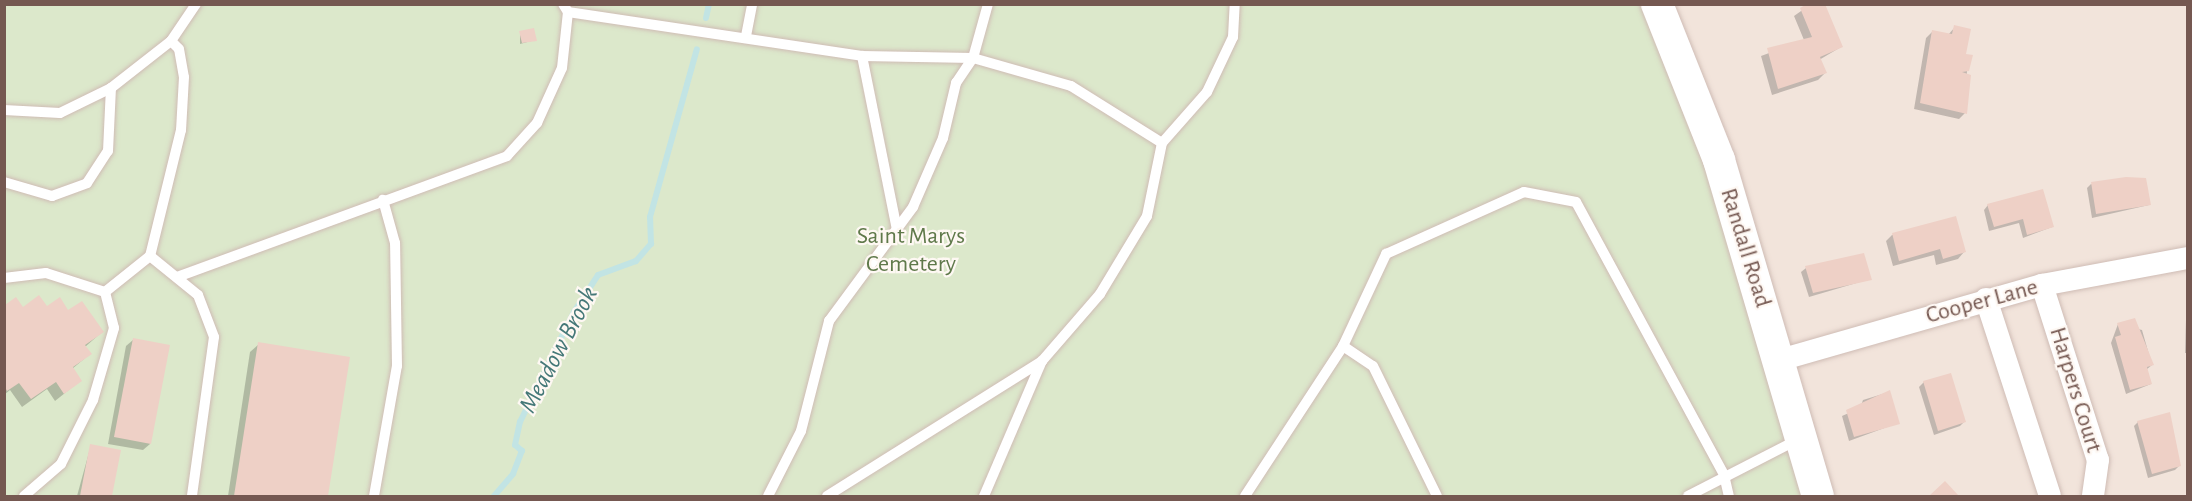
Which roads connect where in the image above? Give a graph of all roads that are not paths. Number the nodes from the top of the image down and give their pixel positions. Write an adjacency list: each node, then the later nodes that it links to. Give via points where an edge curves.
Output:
1 (196, 4): 8 (lane)
2 (752, 4): 7 (lane)
3 (988, 4): 10 (lane)
4 (1235, 4): 13 (lane, via 1233,37 1207,92)
5 (1657, 4): 25 (street, Randall Road, via 1719,160)
6 (566, 8): 7 (lane); 15 (lane, via 562,68 537,123 507,156)
7 (746, 36): 9 (lane)
8 (171, 41): 11 (lane); 17 (lane, via 179,50 184,78 181,130)
9 (862, 56): 10 (lane); 16 (lane)
10 (973, 58): 13 (lane, via 1071,86); 16 (lane, via 956,83 943,138 913,207)
11 (111, 88): 12 (lane, via 60,113); 14 (lane, via 108,151 87,183 52,196)
12 (4, 110)
13 (1162, 143): 26 (lane, via 1147,216 1100,294)
14 (4, 182)
15 (383, 200): 20 (lane); 31 (lane, via 395,243 397,366)
16 (897, 229): 32 (lane, via 829,321 801,431)
17 (150, 256): 20 (lane); 22 (lane)
18 (2187, 258): 21 (street, Cooper Lane)
19 (4, 278): 22 (lane, via 46,273)
20 (177, 278): 30 (lane, via 198,295 214,337)
21 (2042, 285): 23 (street, Cooper Lane); 41 (street, Harpers Court, via 2098,460 2100,482)
22 (105, 292): 29 (lane, via 114,328 93,400 61,464)
23 (1986, 299): 25 (street, Cooper Lane); 40 (street)
24 (1343, 346): 28 (lane, via 1386,254 1524,192 1576,202); 35 (lane); 36 (lane, via 1373,366)
25 (1780, 360): 27 (street, Randall Road)
26 (1042, 361): 33 (lane); 34 (lane)
27 (1802, 438): 28 (lane); 39 (street, Randall Road)
28 (1724, 475): 37 (lane); 38 (lane)
29 (24, 496)
30 (192, 496)
31 (374, 496)
32 (768, 496)
33 (827, 496)
34 (984, 496)
35 (1245, 496)
36 (1437, 496)
37 (1688, 496)
38 (1729, 496)
39 (1818, 496)
40 (2050, 496)
41 (2093, 496)

